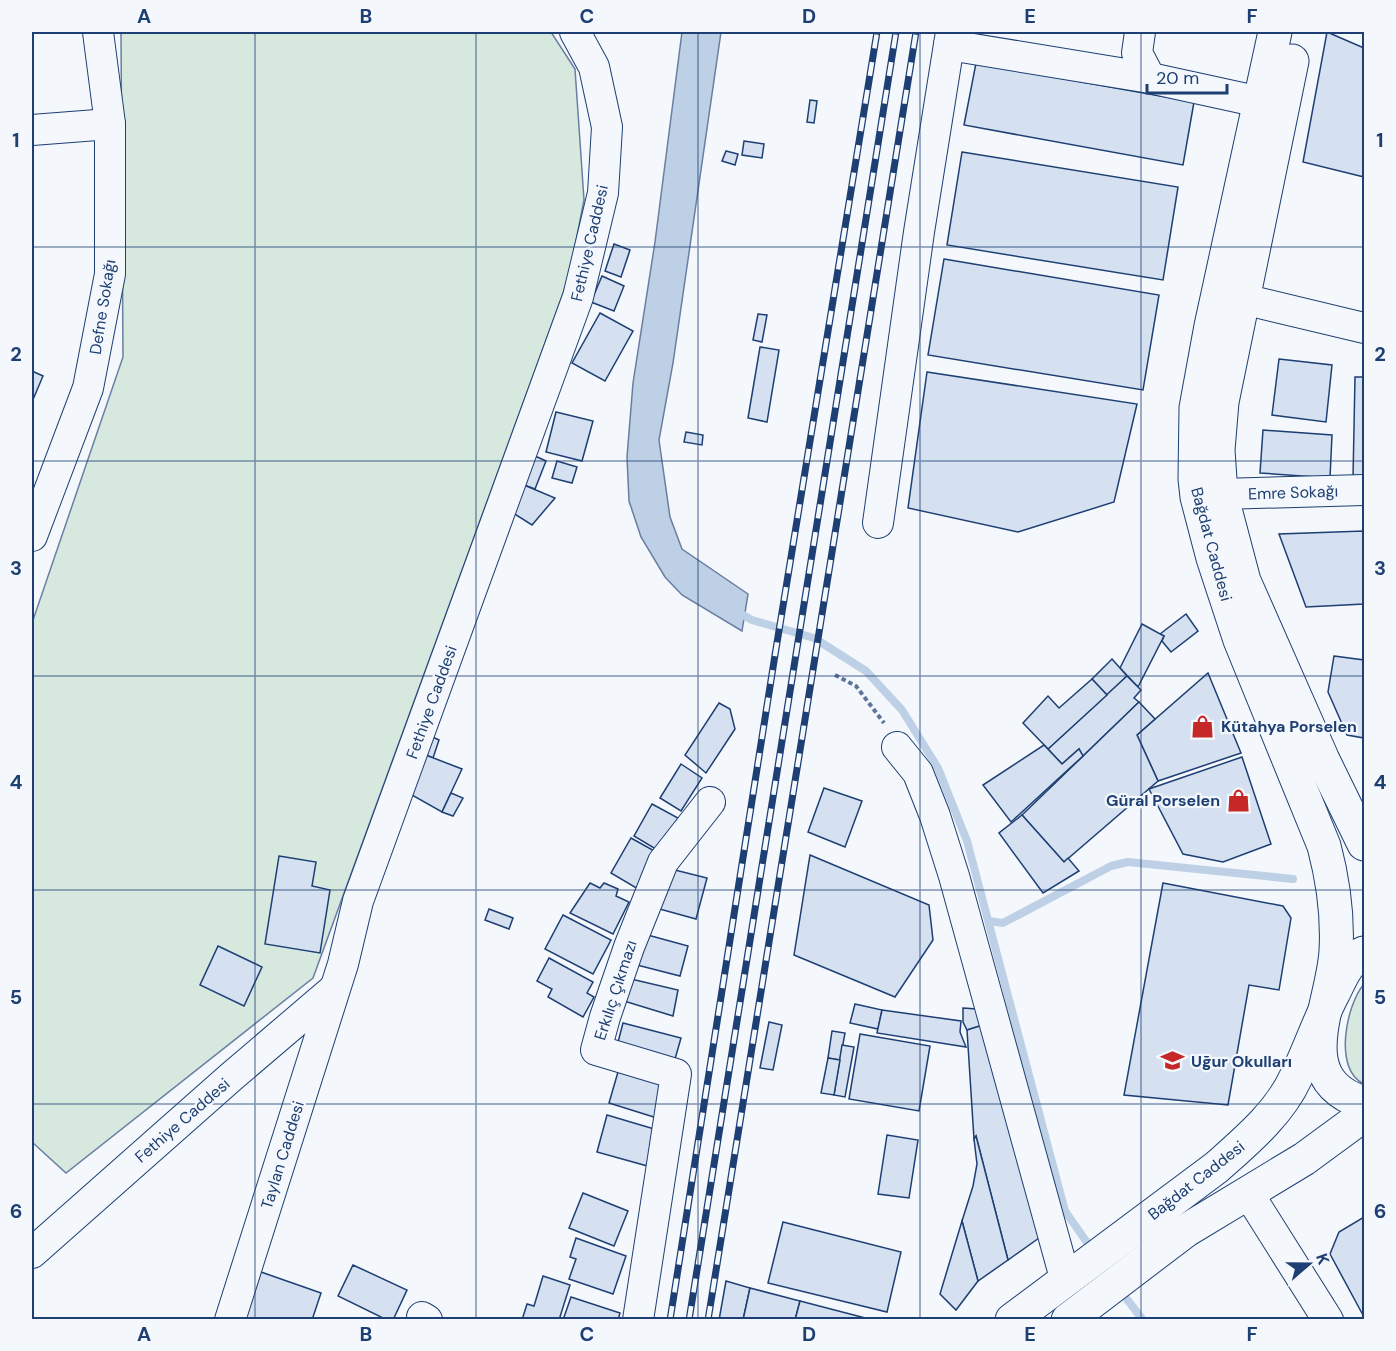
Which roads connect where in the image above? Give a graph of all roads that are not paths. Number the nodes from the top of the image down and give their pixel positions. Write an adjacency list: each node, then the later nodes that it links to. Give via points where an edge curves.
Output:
1 (99, 32): 9 (street, Defne Sokağı)
2 (575, 32): 21 (street, Fethiye Caddesi, via 594,67 607,127 603,193 578,297 358,901)
3 (1140, 32): 7 (street, via 1137,53)
4 (1275, 32): 8 (main road, Bağdat Caddesi)
5 (1298, 32): 11 (main road, Bağdat Caddesi)
6 (950, 38): 7 (street); 15 (street)
7 (1150, 78): 8 (street)
8 (1260, 102): 22 (main road, Bağdat Caddesi, via 1196,408 1195,479 1212,558 1240,640 1324,846 1332,878 1336,953)
9 (110, 124): 10 (street); 16 (street, Defne Sokağı, via 110,274 88,388)
10 (32, 130)
11 (1243, 299): 12 (street); 14 (main road, Bağdat Caddesi, via 1219,420)
12 (1365, 328)
13 (1365, 490): 14 (street, Emre Sokağı)
14 (1221, 494): 19 (main road, Bağdat Caddesi, via 1244,581 1323,760)
15 (878, 523)
16 (32, 536)
17 (897, 747): 29 (street, via 918,773 935,816)
18 (710, 802): 33 (street, Erkılıç Çıkmazı, via 663,862 629,947 596,1050 676,1074)
19 (1365, 844)
20 (1365, 953): 22 (main road, Bağdat Caddesi, via 1346,968)
21 (333, 990): 28 (street, Fethiye Caddesi); 30 (street, Taylan Caddesi)
22 (1325, 1008): 23 (main road, Bağdat Caddesi, via 1322,1068 1342,1094); 29 (main road, Bağdat Caddesi, via 1295,1079 1271,1115 1217,1167)
23 (1365, 1104)
24 (1365, 1114): 26 (main road, Bağdat Caddesi)
25 (1365, 1143): 26 (main road)
26 (1304, 1159): 27 (main road, Bağdat Caddesi)
27 (1248, 1193): 35 (main road, Bağdat Caddesi, via 1185,1231); 36 (street)
28 (32, 1253)
29 (1072, 1274): 34 (main road, Bağdat Caddesi)
30 (230, 1320)
31 (422, 1320): 32 (street)
32 (427, 1320)
33 (638, 1320)
34 (1012, 1320)
35 (1068, 1320)
36 (1328, 1320)

